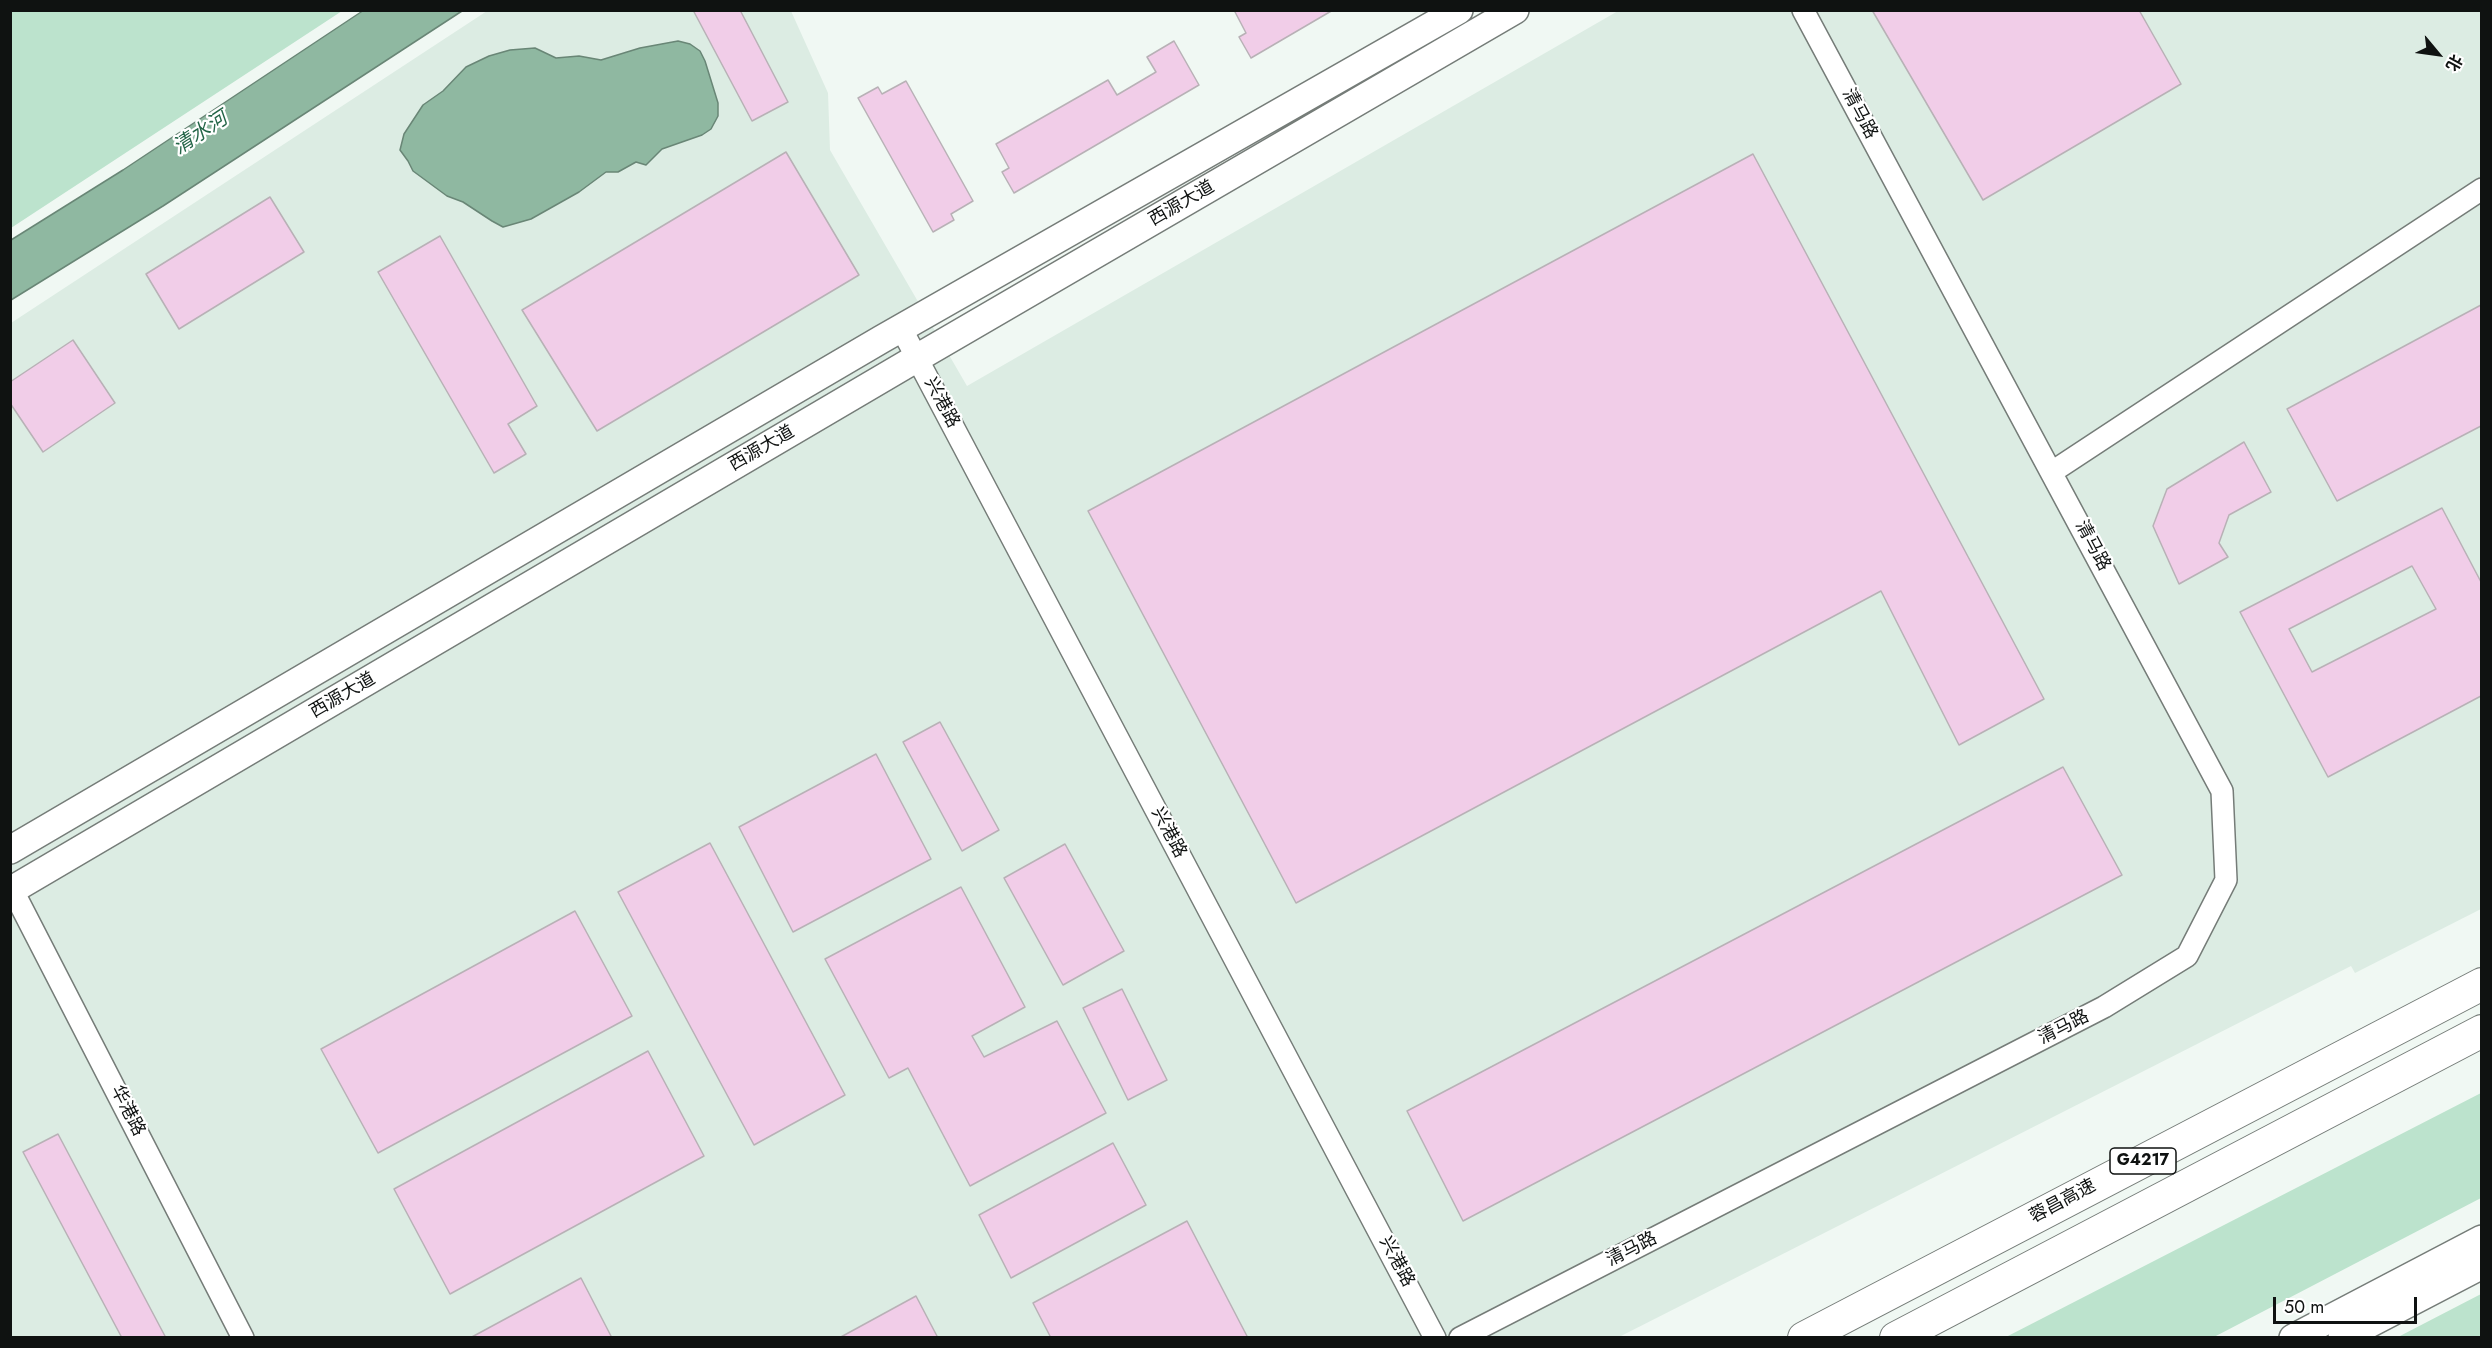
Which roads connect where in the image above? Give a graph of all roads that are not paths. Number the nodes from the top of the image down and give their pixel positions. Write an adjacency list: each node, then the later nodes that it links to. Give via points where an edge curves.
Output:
1 (1460, 10): 5 (main road, 西源大道)
2 (1515, 10): 6 (main road, 西源大道)
3 (1803, 10): 7 (street, 清马路)
4 (2481, 189): 7 (street)
5 (901, 328): 6 (street, 兴港路); 8 (main road, 西源大道)
6 (917, 358): 9 (main road, 西源大道); 15 (street, 兴港路)
7 (2052, 472): 16 (street, 清马路, via 2222,791 2226,880 2187,956 2104,1007)
8 (10, 850)
9 (11, 889): 14 (street, 华港路)
10 (2481, 984): 17 (highway, 蓉昌高速 / G4217)
11 (2481, 1031): 18 (highway, G4217)
12 (2481, 1239): 19 (main road)
13 (2481, 1264): 20 (main road)
14 (243, 1338)
15 (1436, 1338)
16 (1461, 1338)
17 (1804, 1338)
18 (1896, 1338)
19 (2293, 1338)
20 (2342, 1338)

